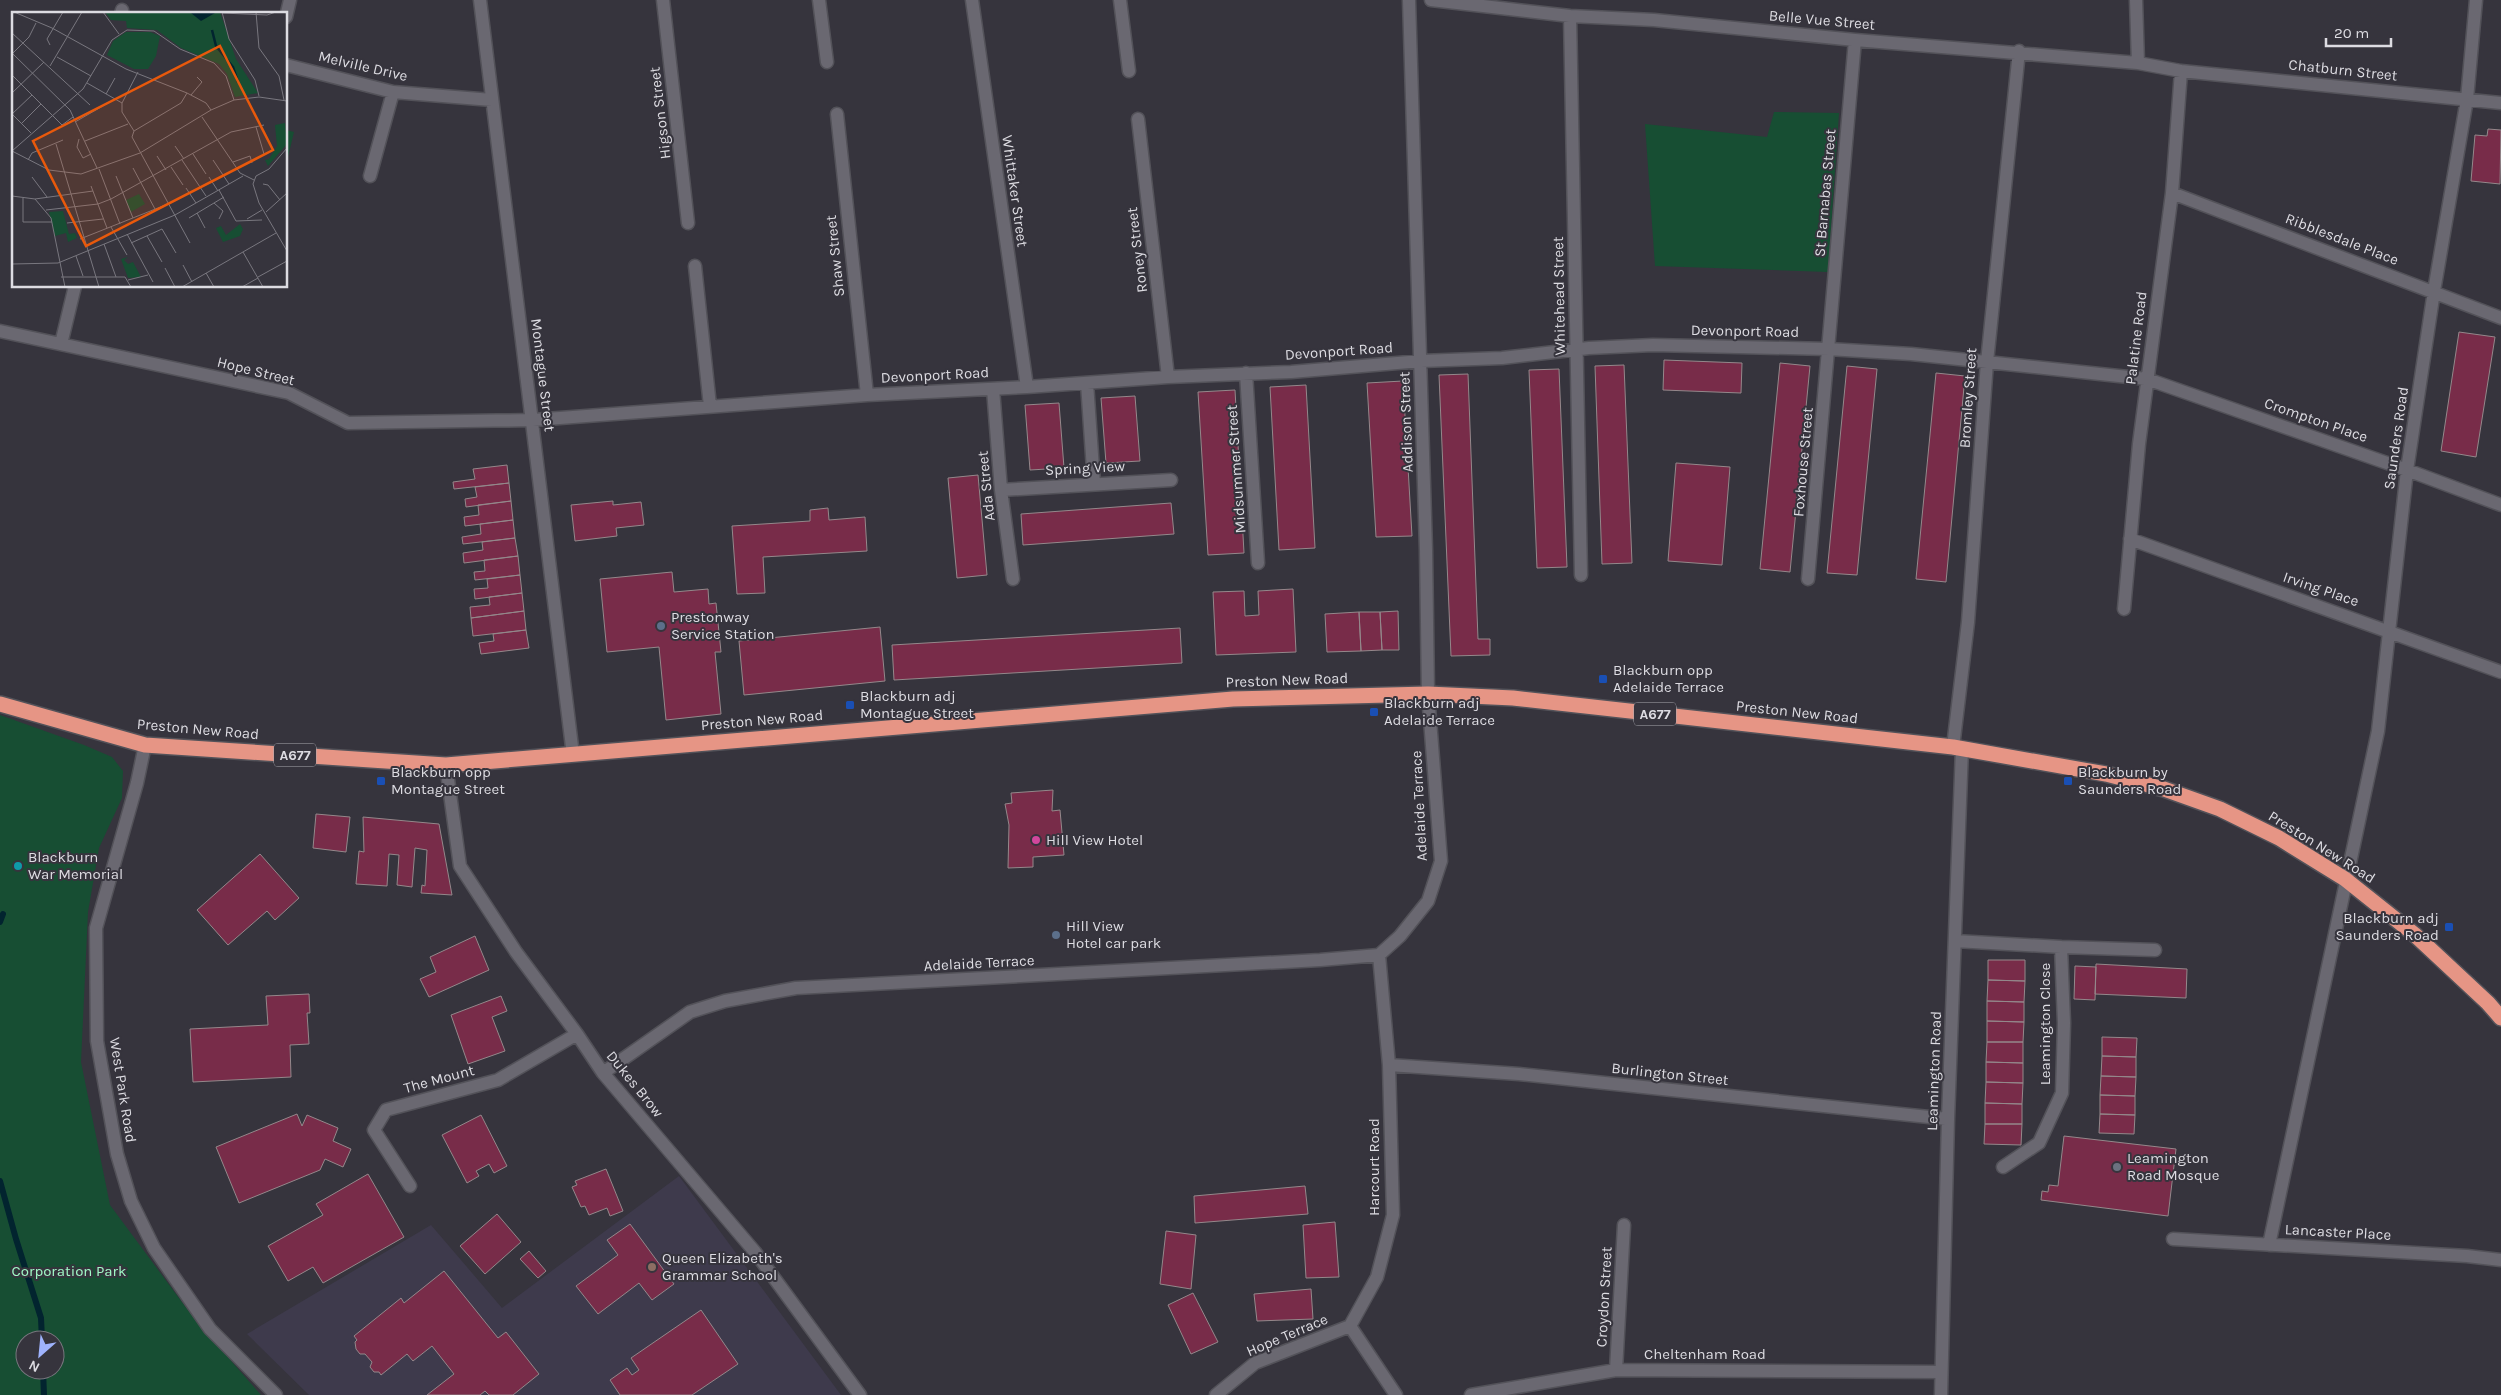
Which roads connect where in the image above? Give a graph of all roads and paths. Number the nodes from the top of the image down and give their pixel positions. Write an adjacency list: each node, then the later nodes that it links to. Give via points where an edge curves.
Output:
1 (480, 0): 20 (street, Montague Street)
2 (663, 0): 26 (street, Higson Street)
3 (819, 0): 13 (street)
4 (972, 0): 41 (street, Whittaker Street)
5 (1120, 0): 16 (street)
6 (1409, 0): 35 (street, Addison Street)
7 (1431, 0): 10 (street, Belle Vue Street)
8 (2136, 0): 14 (street)
9 (2476, 0): 19 (street, Saunders Road)
10 (1570, 16): 11 (street, Belle Vue Street, via 1654,20); 33 (street, Whitehead Street)
11 (1855, 40): 12 (street, Belle Vue Street); 34 (street, St Barnabas Street)
12 (2019, 52): 14 (street, Belle Vue Street); 36 (street, Bromley Street)
13 (826, 62)
14 (2138, 63): 17 (street, Belle Vue Street)
15 (288, 66): 18 (street, Melville Drive)
16 (1129, 71)
17 (2181, 71): 19 (street, Chatburn Street); 25 (street, Palatine Road)
18 (393, 92): 20 (street, Melville Drive); 24 (street)
19 (2467, 99): 21 (street, Chatburn Street); 29 (street, Saunders Road)
20 (492, 100): 45 (street, Montague Street)
21 (2501, 102)
22 (836, 114): 43 (street, Shaw Street)
23 (1138, 119): 38 (street, Roney Street)
24 (370, 176)
25 (2172, 193): 29 (street, Ribblesdale Place); 39 (street, Palatine Road)
26 (688, 222)
27 (695, 266): 44 (street)
28 (75, 288): 32 (street)
29 (2434, 291): 30 (street, Ribblesdale Place); 46 (street, Saunders Road)
30 (2501, 318)
31 (0, 331): 32 (street, Hope Street)
32 (61, 344): 45 (street, Hope Street, via 289,393 348,423)
33 (1576, 349): 34 (street, Devonport Road, via 1653,345); 35 (street, Devonport Road, via 1502,358); 53 (street, Whitehead Street)
34 (1828, 349): 36 (street, Devonport Road); 55 (street, Foxhouse Street)
35 (1421, 361): 37 (street, Devonport Road); 59 (street, Addison Street)
36 (1987, 362): 39 (street, Devonport Road); 62 (street, Bromley Street)
37 (1246, 373): 38 (street, Devonport Road); 52 (street, Midsummer Street)
38 (1168, 376): 40 (street, Devonport Road)
39 (2147, 379): 46 (street, Crompton Place); 51 (street, Palatine Road)
40 (1087, 383): 41 (street, Devonport Road); 48 (street)
41 (1027, 387): 42 (street, Devonport Road)
42 (993, 389): 43 (street, Devonport Road); 49 (street, Ada Street)
43 (867, 395): 44 (street, Devonport Road)
44 (710, 406): 45 (street, Devonport Road)
45 (533, 420): 63 (street, Montague Street)
46 (2408, 470): 50 (street, Crompton Place); 57 (street, Saunders Road)
47 (1172, 480): 48 (street, Spring View)
48 (1094, 484): 49 (street, Spring View)
49 (1001, 490): 54 (street, Ada Street)
50 (2501, 505)
51 (2130, 539): 56 (street, Palatine Road); 57 (street, Irving Place)
52 (1258, 563)
53 (1580, 575)
54 (1013, 579)
55 (1808, 579)
56 (2124, 609)
57 (2391, 631): 58 (street, Irving Place); 65 (street, Saunders Road, via 2378,731)
58 (2501, 672)
59 (1428, 694): 62 (highway, Preston New Road / A677, via 1513,698); 63 (highway, Preston New Road / A677, via 1233,699); 69 (street, Adelaide Terrace, via 1441,861 1428,901 1400,936)
60 (0, 704): 61 (highway, Preston New Road / A677)
61 (145, 745): 64 (highway, Preston New Road / A677); 84 (street, West Park Road, via 96,928 97,1041 117,1154 130,1201 154,1248 210,1329)
62 (1957, 747): 65 (highway, Preston New Road / A677, via 2106,774 2164,789 2220,809 2279,838); 66 (street, Leamington Road)
63 (572, 755): 64 (highway, Preston New Road / A677)
64 (446, 765): 71 (street, Dukes Brow, via 460,866 516,952)
65 (2345, 879): 70 (highway, Preston New Road / A677, via 2414,934); 79 (street, Saunders Road)
66 (1955, 941): 67 (street, Leamington Close); 74 (street, Leamington Road)
67 (2061, 947): 68 (street, Leamington Close); 75 (street, Leamington Close, via 2062,1093 2039,1143)
68 (2155, 950)
69 (1379, 955): 72 (street); 73 (street, Adelaide Terrace, via 796,988 725,1000 690,1012)
70 (2501, 1018)
71 (577, 1034): 73 (street, Dukes Brow); 76 (street, The Mount, via 498,1080 386,1110 374,1130)
72 (1389, 1065): 74 (street, Burlington Street, via 1519,1074); 81 (street, Harcourt Road, via 1393,1215 1377,1277)
73 (603, 1073): 85 (street, Dukes Brow, via 755,1252)
74 (1948, 1120): 83 (street, Leamington Road)
75 (2004, 1167)
76 (410, 1186)
77 (1624, 1225): 82 (street, Croydon Street)
78 (2173, 1240): 79 (street, Lancaster Place)
79 (2269, 1245): 80 (street, Lancaster Place)
80 (2501, 1260)
81 (1350, 1326): 86 (street, Hope Terrace, via 1255,1363); 87 (street)
82 (1616, 1370): 83 (street, Cheltenham Road); 88 (street, Cheltenham Road)
83 (1942, 1372): 89 (street, Leamington Road)
84 (276, 1395)
85 (860, 1395)
86 (1216, 1395)
87 (1396, 1395)
88 (1471, 1395)
89 (1941, 1395)

